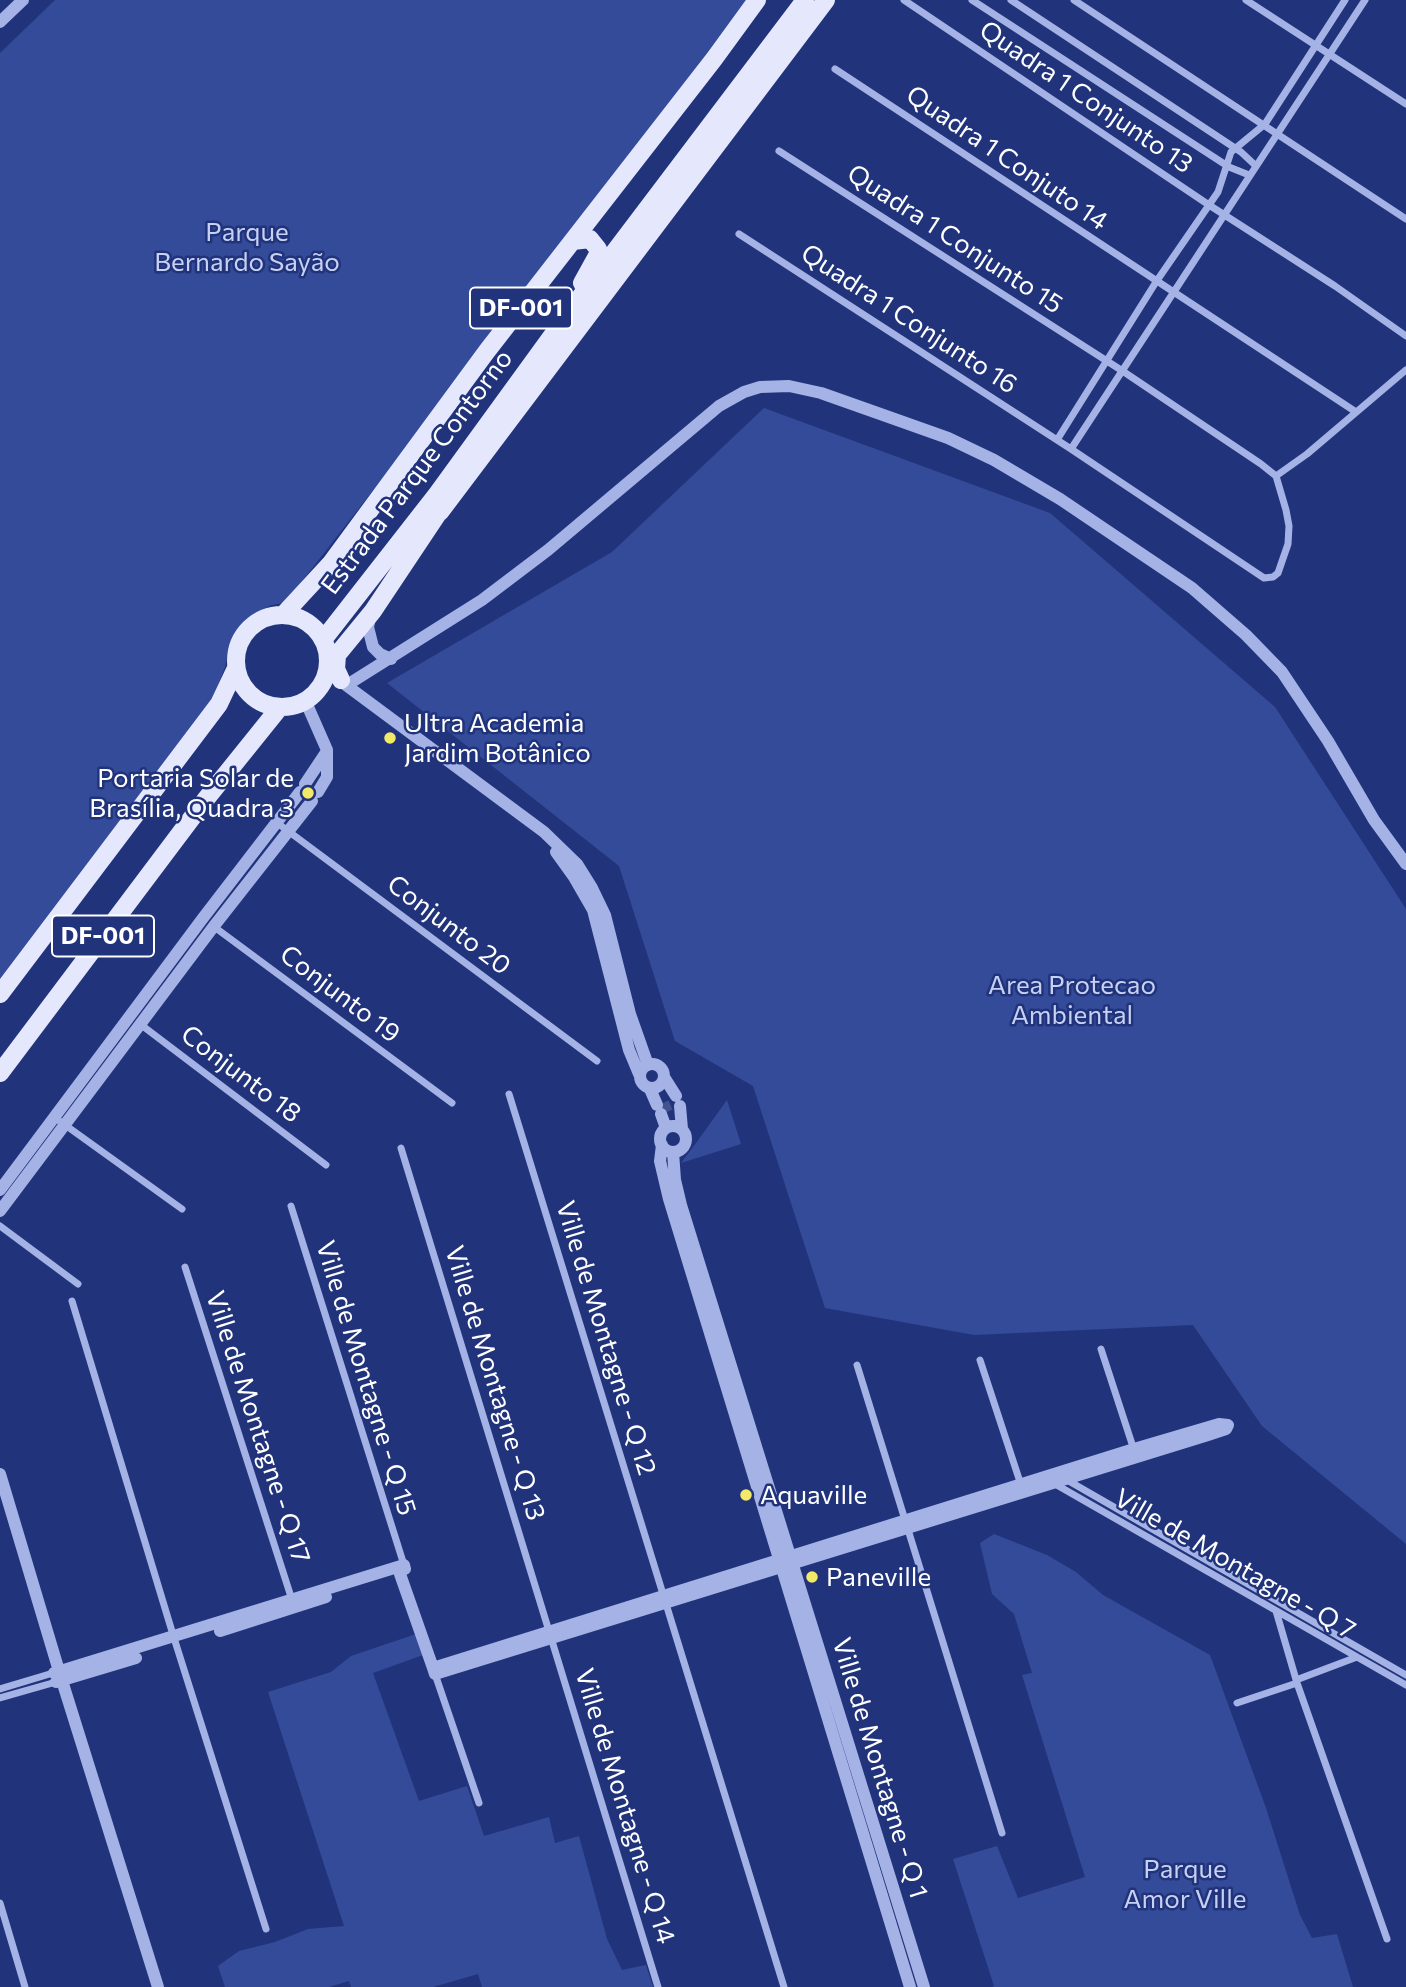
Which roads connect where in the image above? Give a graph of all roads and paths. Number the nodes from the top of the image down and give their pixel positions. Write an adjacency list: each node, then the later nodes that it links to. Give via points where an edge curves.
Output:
1 (23, 0): 12 (street)
2 (757, 0): 28 (main road, Estrada Parque Contorno / DF-001)
3 (806, 0): 31 (main road, Estrada Parque Contorno / DF-001)
4 (825, 0): 41 (main road)
5 (904, 0): 24 (street, Quadra 1 Conjunto 13)
6 (972, 0): 21 (street)
7 (1011, 0): 19 (street)
8 (1074, 0): 17 (street)
9 (1246, 0): 13 (street)
10 (1345, 0): 13 (street)
11 (1365, 0): 14 (street)
12 (0, 22)
13 (1315, 46): 14 (street); 17 (street)
14 (1329, 54): 16 (street); 18 (street)
15 (835, 69): 29 (street, Quadra 1 Conjuto 14)
16 (1406, 104)
17 (1265, 124): 18 (street); 19 (street)
18 (1279, 133): 22 (street); 26 (street)
19 (1235, 148): 21 (street); 22 (street)
20 (779, 151): 33 (street, Quadra 1 Conjunto 15)
21 (1226, 164): 23 (street); 24 (street, via 1222,184)
22 (1256, 166): 23 (street)
23 (1249, 175): 25 (street)
24 (1209, 205): 25 (street, Quadra 1 Conjunto 13); 29 (street)
25 (1224, 215): 30 (street); 32 (street, Quadra 1 Conjunto 13)
26 (1406, 219)
27 (739, 234): 38 (street, Quadra 1 Conjunto 16)
28 (573, 241): 31 (main road, via 587,238 598,249); 43 (main road, Estrada Parque Contorno / DF-001, via 331,563)
29 (1157, 282): 30 (street, Quadra 1 Conjuto 14); 33 (street)
30 (1173, 293): 34 (street); 36 (street, Quadra 1 Conjuto 14)
31 (578, 300): 37 (main road, Estrada Parque Contorno / DF-001)
32 (1406, 336)
33 (1107, 362): 34 (street, Quadra 1 Conjunto 15); 38 (street)
34 (1121, 370): 39 (street); 40 (street, Quadra 1 Conjunto 15)
35 (1406, 370): 36 (street)
36 (1356, 412): 40 (street)
37 (476, 440): 41 (main road); 44 (main road, Estrada Parque Contorno / DF-001)
38 (1056, 440): 39 (street, Quadra 1 Conjunto 16)
39 (1071, 449): 40 (street, Quadra 1 Conjunto 16, via 1270,578 1278,573 1288,544 1289,526)
40 (1276, 476)
41 (440, 512): 42 (main road)
42 (373, 611): 45 (street, via 368,627 373,647); 47 (main road, via 337,655)
43 (283, 615): 44 (main road, via 307,622); 46 (main road, DF-001, via 264,618 248,629 238,646)
44 (323, 640): 47 (main road)
45 (391, 659): 47 (street); 53 (street, via 548,550 734,396 775,386 821,393 994,460 1090,519 1220,610 1282,672)
46 (236, 668): 49 (main road, via 250,694 263,703); 56 (main road, DF-001, via 219,704)
47 (338, 679): 48 (main road); 59 (street, via 525,819 557,853 588,899 629,1051)
48 (306, 700): 49 (main road); 50 (street)
49 (280, 706): 60 (main road, DF-001)
50 (327, 750): 51 (street); 52 (street, via 327,777)
51 (276, 822): 52 (street, Conjunto 20); 54 (street)
52 (288, 831): 55 (street); 58 (street, Conjunto 20)
53 (1406, 864)
54 (203, 918): 55 (street, Conjunto 19); 57 (street)
55 (214, 926): 57 (street); 64 (street, Conjunto 19)
56 (0, 994)
57 (135, 1020): 65 (street); 66 (street); 70 (street, Conjunto 18)
58 (597, 1061)
59 (643, 1069): 61 (street, via 657,1065); 62 (street, via 643,1085)
60 (0, 1073)
61 (664, 1077): 62 (street); 67 (street, via 678,1101)
62 (652, 1088): 67 (street)
63 (509, 1094): 91 (street, Ville de Montagne - Q 12)
64 (452, 1103)
65 (54, 1117): 66 (street); 71 (street)
66 (66, 1125): 73 (street); 74 (street)
67 (673, 1128): 69 (street, via 661,1136); 69 (street, via 686,1136 685,1144 678,1151)
68 (401, 1148): 95 (street, Ville de Montagne - Q 13)
69 (668, 1149): 89 (street, Ville de Montagne - Q 1, via 699,1279)
70 (326, 1165)
71 (0, 1190)
72 (291, 1206): 90 (street, Ville de Montagne - Q 15)
73 (182, 1209)
74 (0, 1211)
75 (0, 1226): 77 (street)
76 (185, 1267): 93 (street, Ville de Montagne - Q 17)
77 (78, 1284)
78 (72, 1300): 96 (street)
79 (1101, 1349): 83 (street)
80 (980, 1360): 86 (street)
81 (857, 1365): 88 (street)
82 (1223, 1426): 83 (street)
83 (1135, 1453): 85 (street)
84 (0, 1474): 101 (street)
85 (1055, 1478): 86 (street); 92 (street, Ville de Montagne - Q 7); 94 (street, Ville de Montagne - Q 7)
86 (1022, 1489): 88 (street)
87 (0, 1502): 101 (street)
88 (905, 1524): 89 (street); 109 (street)
89 (785, 1561): 91 (street); 106 (street, Ville de Montagne - Q 1)
90 (402, 1568): 93 (street); 99 (street)
91 (664, 1599): 95 (street); 119 (street, Ville de Montagne - Q 12)
92 (1275, 1600): 94 (street); 97 (street, Ville de Montagne - Q 7)
93 (293, 1603): 96 (street)
94 (1276, 1612): 98 (street, Ville de Montagne - Q 7); 102 (street)
95 (550, 1634): 99 (street); 118 (street, Ville de Montagne - Q 14)
96 (176, 1642): 101 (street); 113 (street)
97 (1366, 1652): 98 (street); 100 (street, Ville de Montagne - Q 7)
98 (1356, 1657): 102 (street); 103 (street, Ville de Montagne - Q 7)
99 (436, 1672): 108 (street)
100 (1406, 1675)
101 (57, 1677): 104 (street); 105 (street); 116 (street); 117 (street)
102 (1296, 1682): 107 (street); 114 (street)
103 (1406, 1685)
104 (0, 1689)
105 (0, 1698)
106 (829, 1700): 111 (street, Ville de Montagne - Q 1); 112 (street, Ville de Montagne - Q 1)
107 (1237, 1703)
108 (479, 1803)
109 (1002, 1833)
110 (0, 1903): 115 (street)
111 (905, 1921): 112 (street); 121 (street, Ville de Montagne - Q 1)
112 (891, 1924): 120 (street, Ville de Montagne - Q 1)
113 (266, 1928)
114 (1387, 1939)
115 (26, 1987)
116 (150, 1987)
117 (158, 1987)
118 (658, 1987)
119 (784, 1987)
120 (910, 1987)
121 (924, 1987)

